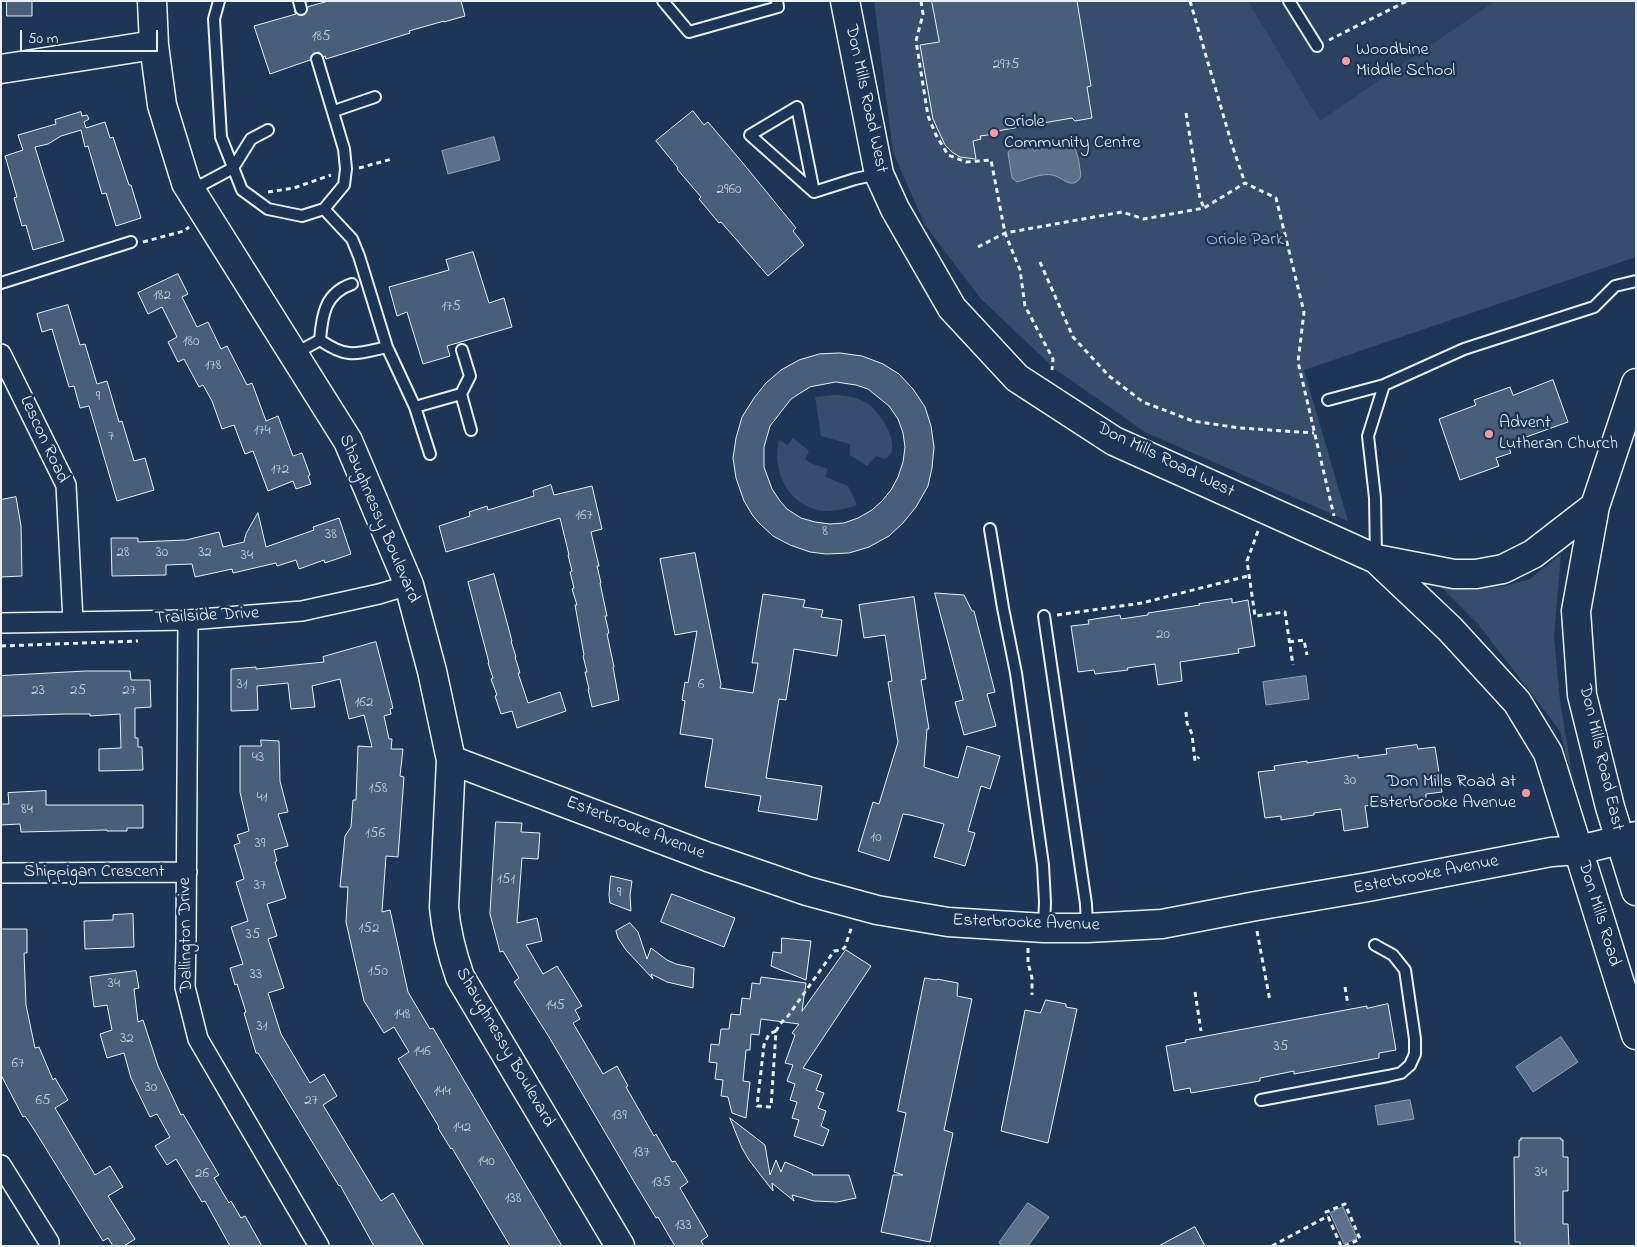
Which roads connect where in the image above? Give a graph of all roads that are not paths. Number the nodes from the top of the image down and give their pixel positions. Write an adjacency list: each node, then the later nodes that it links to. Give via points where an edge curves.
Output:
1 (152, 1): 7 (street, Shaughnessy Boulevard)
2 (219, 1): 14 (lane, via 214,19 221,137)
3 (663, 1): 4 (lane, via 689,32 778,7)
4 (777, 1)
5 (845, 1): 15 (street, Don Mills Road West)
6 (1289, 1): 8 (lane)
7 (154, 45): 10 (street); 16 (street, Shaughnessy Boulevard, via 162,105)
8 (1317, 46)
9 (317, 58): 12 (lane)
10 (1, 69)
11 (375, 97): 12 (lane)
12 (334, 111): 18 (lane, via 346,169 344,185)
13 (268, 130): 14 (lane, via 251,139)
14 (233, 168): 16 (lane); 18 (lane, via 242,190 268,209 302,216)
15 (879, 174): 17 (lane); 37 (street, Don Mills Road West, via 895,209 952,308 1017,378 1114,441)
16 (191, 190): 27 (street, Shaughnessy Boulevard)
17 (814, 192): 17 (lane, via 750,135 797,107 810,173)
18 (324, 209): 24 (lane, via 352,239)
19 (131, 242): 21 (lane)
20 (1636, 281): 29 (lane, via 1615,286 1594,307 1464,349)
21 (1, 284)
22 (352, 284): 23 (lane, via 341,288 329,300 321,323)
23 (320, 340): 24 (lane, via 334,350 354,355); 27 (lane)
24 (387, 347): 32 (lane)
25 (462, 350): 30 (lane, via 470,376)
26 (1, 354): 41 (street, Lescon Road, via 66,485)
27 (293, 354): 38 (street, Shaughnessy Boulevard, via 348,441)
28 (1636, 383): 35 (street, Don Mills Road East)
29 (1384, 385): 31 (lane); 37 (lane, via 1368,436 1375,498)
30 (461, 394): 32 (lane); 33 (lane)
31 (1328, 400)
32 (415, 407): 34 (lane)
33 (471, 430)
34 (430, 454)
35 (1595, 506): 37 (street, via 1533,554 1503,569 1454,574); 44 (street, Don Mills Road East, via 1576,612 1582,695 1610,807)
36 (990, 529): 49 (lane, via 1016,673 1043,866 1045,902)
37 (1376, 560): 45 (street, Don Mills Road West, via 1450,629 1517,702 1548,754)
38 (409, 584): 40 (street, Trailside Drive, via 379,594 302,610); 43 (street, Shaughnessy Boulevard)
39 (1044, 616): 50 (lane)
40 (188, 620): 41 (street, Trailside Drive); 46 (street, Dallington Drive)
41 (73, 621): 42 (street, Trailside Drive)
42 (1, 623)
43 (451, 760): 49 (street, Esterbrooke Avenue, via 708,857 806,890 877,910 948,922); 57 (street, Shaughnessy Boulevard, via 444,907 445,924 460,978)
44 (1628, 838): 45 (street, Esterbrooke Avenue); 48 (street)
45 (1579, 850): 50 (street, Esterbrooke Avenue, via 1551,852 1162,924); 52 (street, Don Mills Road)
46 (187, 872): 47 (street, Shippigan Crescent); 56 (street, Dallington Drive, via 185,987 198,1039)
47 (1, 873)
48 (1636, 891)
49 (1035, 927): 50 (street, Esterbrooke Avenue)
50 (1087, 928)
51 (1375, 945): 53 (lane, via 1393,955 1405,970 1415,1039 1415,1054 1410,1065 1401,1073)
52 (1636, 1035)
53 (1261, 1100)
54 (1, 1166): 55 (street)
55 (49, 1246)
56 (319, 1246)
57 (620, 1246)

